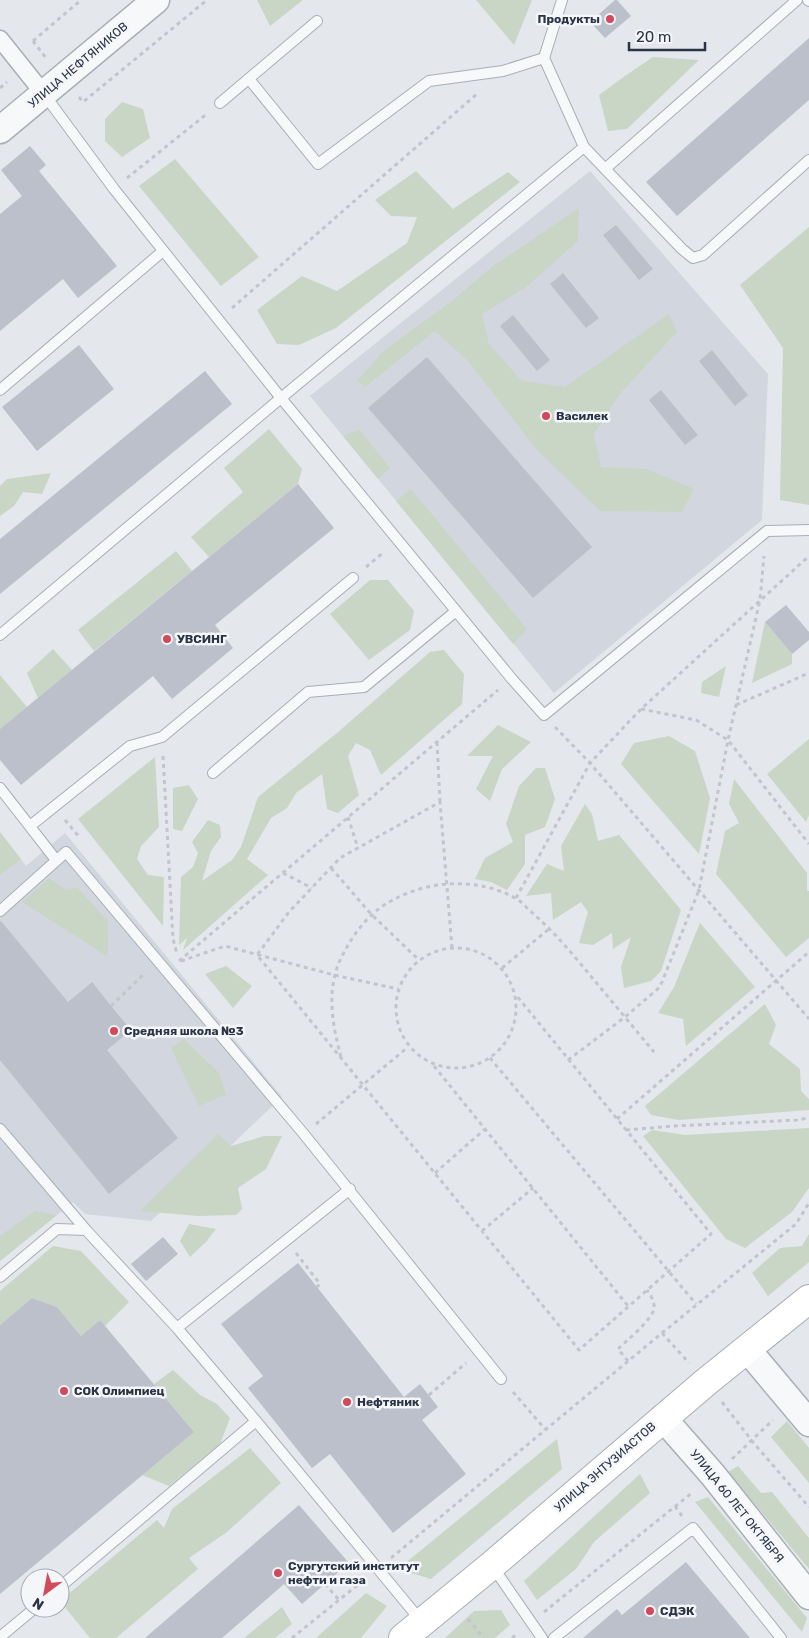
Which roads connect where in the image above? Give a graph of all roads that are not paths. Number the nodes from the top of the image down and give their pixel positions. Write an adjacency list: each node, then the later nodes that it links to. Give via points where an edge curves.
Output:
1 (156, 0): 8 (street, УЛИЦА НЕФТЯНИКОВ)
2 (562, 0): 6 (lane)
3 (795, 0): 13 (lane)
4 (316, 21): 7 (lane)
5 (0, 39): 8 (street)
6 (544, 58): 7 (lane, via 502,71 429,81 318,164); 11 (lane)
7 (249, 79): 9 (lane)
8 (44, 94): 10 (street, УЛИЦА НЕФТЯНИКОВ); 14 (lane)
9 (220, 103)
10 (0, 130)
11 (584, 147): 13 (lane); 16 (lane)
12 (809, 160): 13 (lane, via 703,256 692,258)
13 (605, 169)
14 (163, 251): 15 (lane); 16 (lane)
15 (0, 390)
16 (281, 398): 19 (lane); 20 (lane)
17 (809, 530): 19 (lane, via 767,530 544,715)
18 (353, 578): 23 (lane, via 162,737 130,746)
19 (456, 611): 21 (lane, via 364,687 308,692)
20 (0, 635)
21 (213, 773)
22 (0, 788): 23 (lane)
23 (30, 826): 24 (lane)
24 (56, 860): 25 (lane); 27 (lane, via 66,852)
25 (0, 911)
26 (0, 1129): 28 (lane)
27 (350, 1189): 31 (lane); 33 (lane)
28 (86, 1230): 29 (lane, via 57,1229); 31 (lane)
29 (0, 1277)
30 (809, 1299): 32 (main road, УЛИЦА ЭНТУЗИАСТОВ)
31 (177, 1328): 35 (lane)
32 (747, 1349): 34 (main road, УЛИЦА ЭНТУЗИАСТОВ); 36 (street)
33 (501, 1378)
34 (663, 1418): 37 (main road, УЛИЦА ЭНТУЗИАСТОВ); 39 (street, УЛИЦА 60 ЛЕТ ОКТЯБРЯ, via 713,1475)
35 (256, 1421): 38 (lane); 41 (lane, via 378,1568)
36 (809, 1423)
37 (492, 1565): 41 (main road, УЛИЦА ЭНТУЗИАСТОВ); 43 (lane)
38 (70, 1579)
39 (809, 1596)
40 (23, 1618): 42 (lane)
41 (412, 1630)
42 (0, 1637)
43 (542, 1638)
44 (554, 1638): 45 (lane, via 693,1528)
45 (781, 1638)

